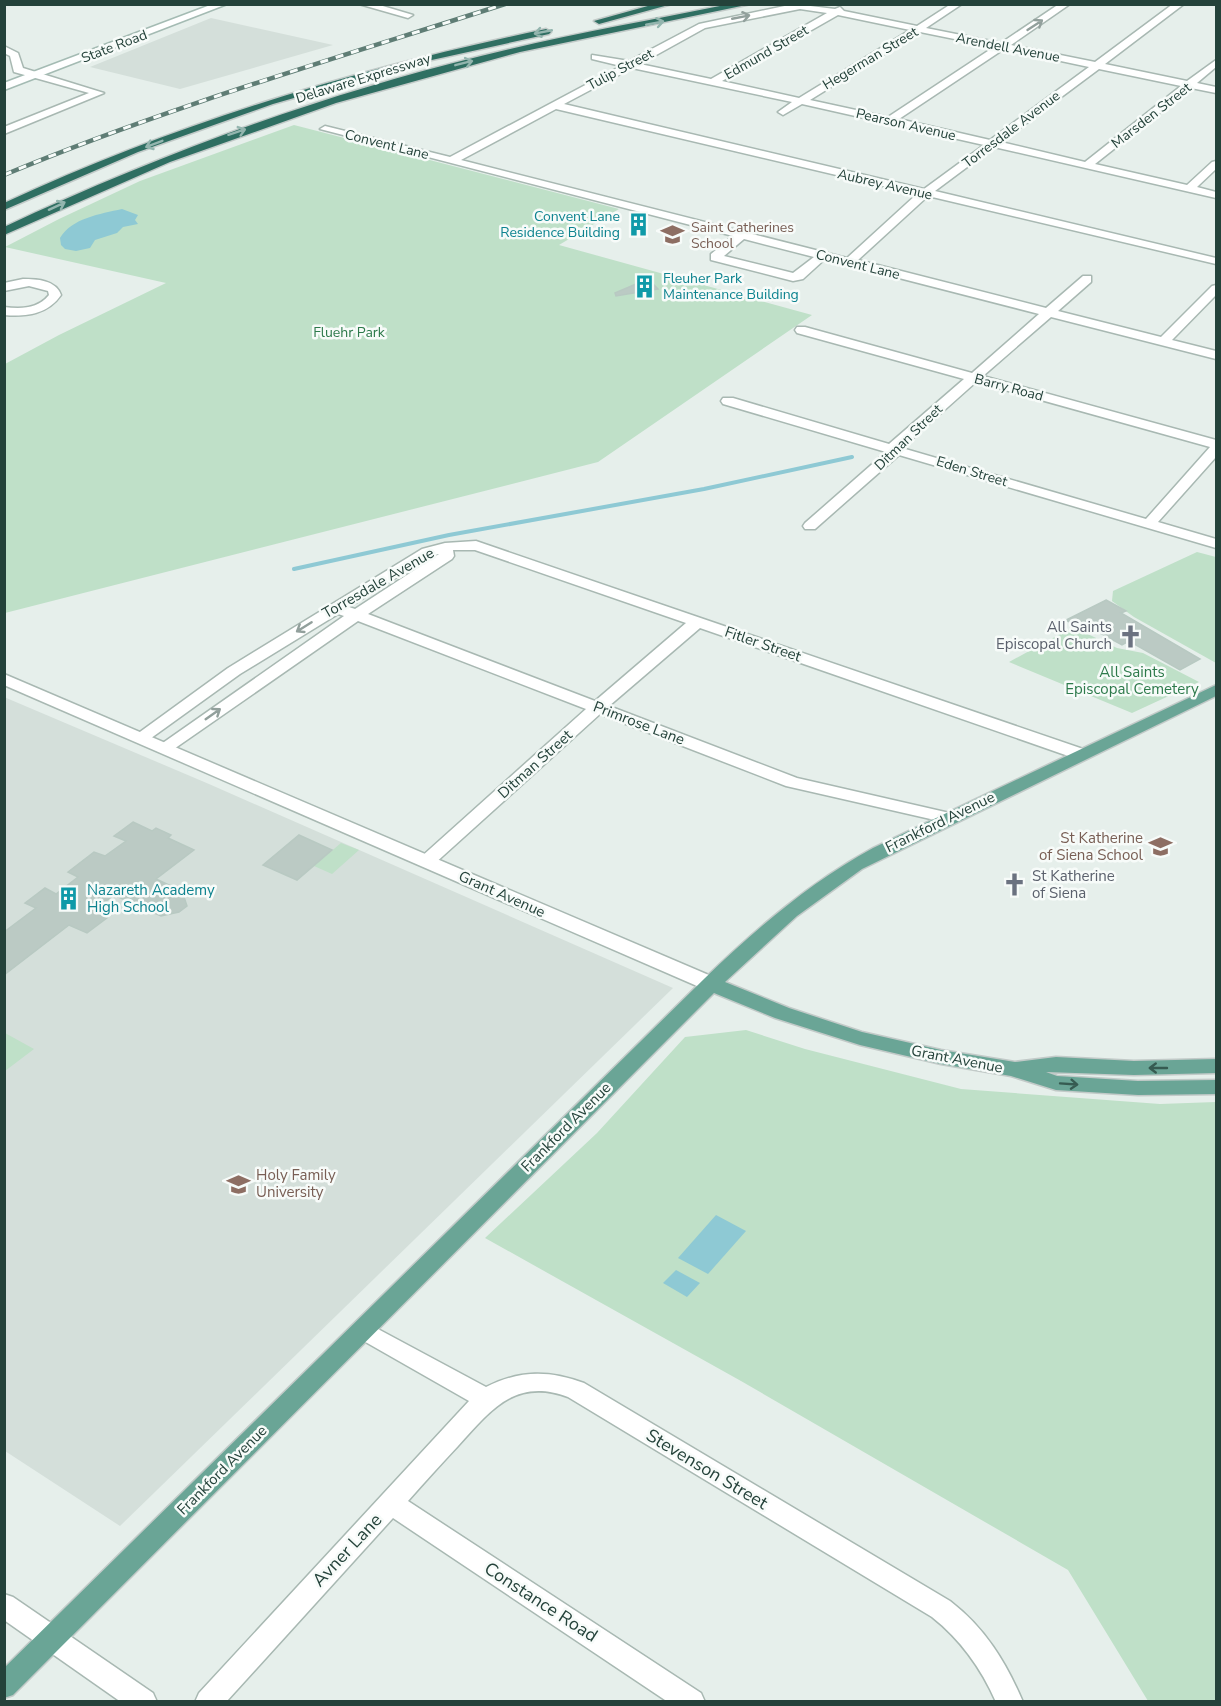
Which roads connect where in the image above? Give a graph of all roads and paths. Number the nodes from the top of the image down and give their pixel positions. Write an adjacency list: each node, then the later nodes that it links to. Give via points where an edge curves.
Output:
1 (223, 4): 23 (street, State Road)
2 (363, 4): 12 (street)
3 (668, 4): 13 (highway)
4 (683, 4): 13 (highway)
5 (747, 4): 42 (highway, Delaware Expressway, one-way to 5, via 112,180 222,137 343,97 541,45)
6 (849, 4): 11 (street, Edmund Street)
7 (958, 4): 15 (street, Hegerman Street)
8 (1066, 4): 17 (street, one-way to 8)
9 (1180, 4): 22 (street, Torresdale Avenue)
10 (800, 6): 11 (street, Arendell Avenue); 21 (street, Tulip Street, one-way to 10, via 702,26)
11 (837, 12): 15 (street, Arendell Avenue); 24 (street, Edmund Street)
12 (408, 15)
13 (599, 21): 14 (highway)
14 (588, 23)
15 (919, 28): 17 (street, Arendell Avenue); 28 (street, Hegerman Street)
16 (553, 30): 41 (highway, Delaware Expressway, one-way to 41, via 428,57 244,111)
17 (1004, 45): 22 (street, Arendell Avenue); 31 (street)
18 (7, 50): 23 (street, via 15,55 18,70); 23 (street, via 6,68)
19 (595, 57): 21 (street, Pearson Avenue)
20 (1216, 63): 25 (street, Marsden Street)
21 (630, 64): 24 (street, Pearson Avenue); 29 (street, Tulip Street)
22 (1096, 65): 25 (street, Arendell Avenue); 34 (street, Torresdale Avenue)
23 (30, 77): 26 (street, State Road); 33 (street, via 99,93)
24 (713, 82): 28 (street, Pearson Avenue)
25 (1190, 84): 27 (street, Arendell Avenue); 37 (street, Marsden Street)
26 (4, 87)
27 (1216, 90)
28 (800, 101): 30 (street, Hegerman Street); 31 (street, Pearson Avenue)
29 (554, 105): 35 (street, Tulip Street); 39 (street, Aubrey Avenue)
30 (783, 112)
31 (890, 120): 34 (street, Pearson Avenue)
32 (325, 129): 35 (street, Convent Lane)
33 (4, 131)
34 (991, 144): 37 (street, Pearson Avenue); 39 (street, Torresdale Avenue)
35 (451, 161): 43 (street, Convent Lane)
36 (1216, 164): 38 (street)
37 (1086, 166): 38 (street, Pearson Avenue)
38 (1189, 189): 40 (street, Pearson Avenue)
39 (924, 194): 45 (street, Torresdale Avenue); 46 (street, Aubrey Avenue)
40 (1216, 195)
41 (4, 207)
42 (4, 232)
43 (742, 235): 44 (street, Convent Lane); 44 (street, via 715,257 793,277)
44 (823, 255): 45 (street, Convent Lane)
45 (850, 261): 51 (street, Convent Lane)
46 (1216, 261)
47 (1087, 279): 51 (street, Ditman Street)
48 (4, 287): 50 (street, via 40,284 50,287 56,295 37,308)
49 (1216, 289): 53 (street)
50 (4, 311)
51 (1048, 313): 53 (street, Convent Lane); 55 (street, Ditman Street)
52 (801, 330): 55 (street, Barry Road)
53 (1164, 341): 54 (street, Convent Lane)
54 (1216, 355)
55 (973, 377): 57 (street, Barry Road); 58 (street, Ditman Street)
56 (728, 401): 58 (street, Eden Street)
57 (1216, 444)
58 (893, 448): 60 (street, Eden Street); 61 (street, Ditman Street, via 893,454)
59 (1216, 449): 60 (street)
60 (1149, 524): 62 (street, Eden Street)
61 (810, 526)
62 (1216, 544)
63 (445, 547): 64 (street, Torresdale Avenue, via 427,552); 65 (street, Torresdale Avenue, via 447,556); 66 (street, Fitler Street, via 487,548)
64 (335, 607): 65 (street, Primrose Lane); 70 (street, Torresdale Avenue, one-way to 70)
65 (356, 615): 69 (street, Primrose Lane); 71 (street, Torresdale Avenue, one-way to 65)
66 (698, 621): 69 (street, Ditman Street); 72 (street, Fitler Street)
67 (4, 679): 70 (street, Grant Avenue)
68 (1216, 690): 72 (main road, Frankford Avenue)
69 (598, 707): 73 (street, Primrose Lane, via 798,784); 74 (street, Ditman Street)
70 (141, 737): 71 (street, Grant Avenue)
71 (165, 747): 74 (street, Grant Avenue)
72 (1080, 754): 73 (main road, Frankford Avenue)
73 (948, 818): 75 (main road, Frankford Avenue, via 865,859 821,886 776,922)
74 (427, 861): 75 (street, Grant Avenue)
75 (711, 984): 77 (main road, Grant Avenue, via 860,1038); 79 (main road, Frankford Avenue)
76 (1216, 1066): 77 (main road, Grant Avenue, one-way to 77, via 1056,1064)
77 (1012, 1069): 78 (main road, Grant Avenue, one-way to 78, via 1056,1083 1129,1088)
78 (1216, 1087)
79 (363, 1330): 80 (street); 83 (main road, Frankford Avenue)
80 (486, 1399): 81 (street, Avner Lane); 88 (street, Stevenson Street, via 527,1382 553,1382 576,1390 956,1620 980,1646)
81 (390, 1503): 86 (street, Avner Lane); 87 (street, Constance Road)
82 (4, 1605): 83 (street)
83 (52, 1638): 84 (main road, Frankford Avenue); 85 (street)
84 (4, 1686)
85 (144, 1701)
86 (208, 1701)
87 (692, 1701)
88 (1010, 1701)

